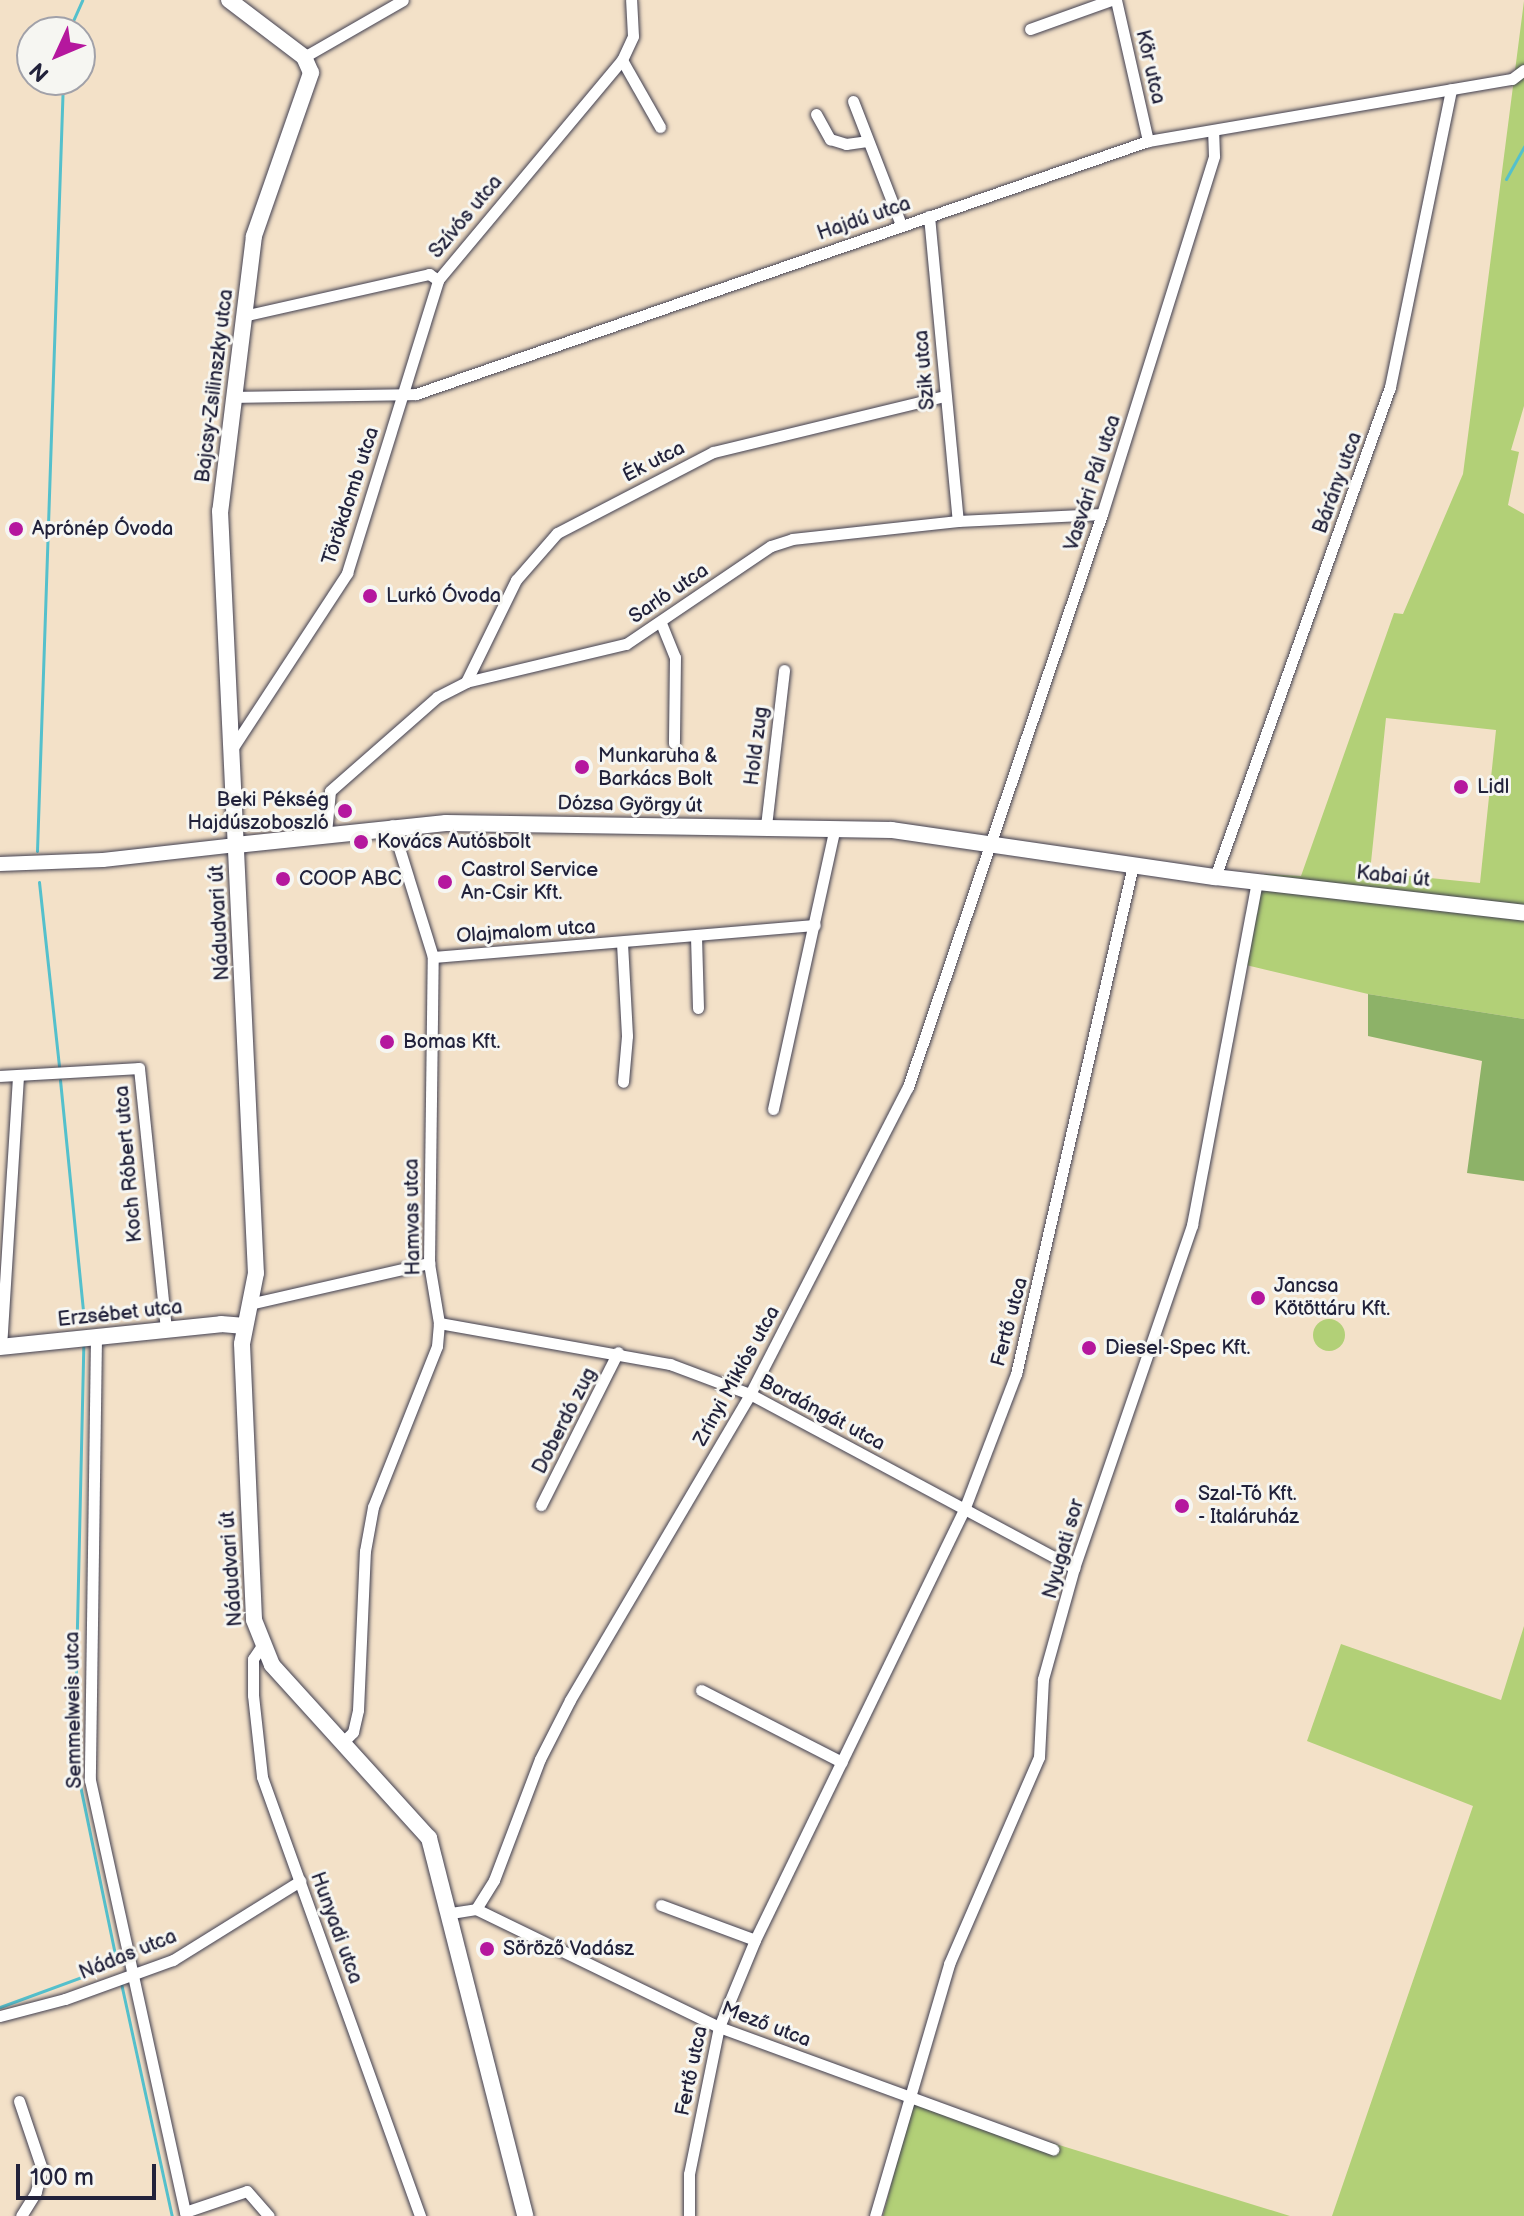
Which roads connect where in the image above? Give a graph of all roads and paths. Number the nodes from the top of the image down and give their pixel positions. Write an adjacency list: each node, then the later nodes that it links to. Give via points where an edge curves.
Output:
1 (229, 0): 6 (main road)
2 (403, 0): 6 (street)
3 (631, 0): 7 (street, Szívós utca, via 633,36)
4 (1114, 0): 5 (street, Kör utca); 16 (street, Kör utca)
5 (1030, 29)
6 (304, 57): 20 (main road, Bajcsy-Zsilinszky utca, via 311,73 308,86 261,208)
7 (622, 60): 13 (street); 19 (street, Szívós utca)
8 (1524, 70): 9 (street, Hajdú utca)
9 (1518, 78): 10 (street, Hajdú utca)
10 (1451, 89): 14 (street, Hajdú utca); 39 (street, Bárány utca, via 1390,387)
11 (853, 101): 15 (street)
12 (816, 114): 15 (street, via 830,139 846,144)
13 (660, 127)
14 (1213, 131): 16 (street, Hajdú utca); 24 (street, Vasvári Pál utca, via 1214,156)
15 (867, 141): 18 (street)
16 (1148, 141): 17 (street, Hajdú utca)
17 (929, 216): 18 (street, Hajdú utca); 21 (street, Szik utca)
18 (901, 225): 23 (street, Hajdú utca)
19 (438, 280): 20 (street, Szívós utca, via 429,274); 23 (street, Törökdomb utca)
20 (243, 316): 22 (main road, Bajcsy-Zsilinszky utca)
21 (945, 396): 25 (street, Szik utca); 28 (street, Ék utca, via 713,452 557,533 516,580)
22 (234, 397): 23 (street, Hajdú utca); 30 (main road, Bajcsy-Zsilinszky utca, via 220,511)
23 (400, 398): 30 (street, Törökdomb utca, via 347,573)
24 (1102, 514): 25 (street, Sarló utca); 35 (street, Vasvári Pál utca)
25 (958, 521): 26 (street, Sarló utca, via 792,539 771,546)
26 (661, 623): 28 (street, Sarló utca, via 626,644); 29 (street, via 676,671)
27 (784, 670): 32 (street, Hold zug)
28 (466, 682): 34 (street, Sarló utca, via 437,697 330,791)
29 (674, 743)
30 (234, 746): 36 (main road, Bajcsy-Zsilinszky utca)
31 (392, 825): 32 (main road, Dózsa György út); 34 (main road, Dózsa György út); 45 (street, Hamvas utca)
32 (766, 826): 33 (main road, Dózsa György út)
33 (835, 828): 35 (main road, Dózsa György út); 42 (street)
34 (326, 833): 36 (main road, Dózsa György út)
35 (992, 842): 38 (main road, Dózsa György út); 59 (street, Zrínyi Miklós utca, via 893,1122)
36 (236, 845): 37 (street, Dózsa György út, via 103,860); 52 (main road, Nádudvari út)
37 (0, 864)
38 (1133, 865): 39 (main road, Dózsa György út); 61 (street, Fertő utca, via 1031,1317 1016,1374)
39 (1215, 877): 40 (main road, Dózsa György út)
40 (1257, 882): 41 (main road, Kabai út); 62 (street, Nyugati sor, via 1192,1225)
41 (1524, 913)
42 (815, 925): 43 (street, Olajmalom utca); 50 (street)
43 (696, 936): 44 (street, Olajmalom utca); 46 (street)
44 (622, 943): 45 (street, Olajmalom utca); 49 (street, Olajmalom utca, via 627,1036)
45 (433, 957): 51 (street, Hamvas utca)
46 (698, 1008)
47 (0, 1076): 48 (street)
48 (18, 1077): 55 (street, Koch Róbert utca, via 139,1068); 57 (street)
49 (623, 1082)
50 (773, 1109)
51 (429, 1263): 52 (street); 53 (street, Hamvas utca)
52 (254, 1303): 54 (main road, Nádudvari út)
53 (439, 1323): 58 (street, Bordángát utca); 65 (street, Hamvas utca, via 437,1346 373,1507 365,1551 358,1710 353,1732)
54 (245, 1326): 55 (main road, Erzsébet utca); 63 (main road, Nádudvari út, via 247,1487 254,1620)
55 (166, 1330): 56 (main road, Erzsébet utca)
56 (96, 1337): 57 (main road, Erzsébet utca); 72 (street, Semmelweis utca, via 90,1780)
57 (0, 1347)
58 (618, 1352): 59 (street, Bordángát utca, via 670,1364); 60 (street, Doberdó zug)
59 (750, 1394): 61 (street, Bordángát utca); 69 (street, Zrínyi Miklós utca, via 570,1700 540,1759 494,1880)
60 (541, 1505)
61 (964, 1510): 62 (street, Bordángát utca); 66 (street, Fertő utca)
62 (1074, 1568): 75 (street, Nyugati sor, via 1043,1679 1039,1757 949,1964)
63 (261, 1647): 65 (main road, Nádudvari út); 67 (street, Hunyadi utca, via 253,1659 253,1695 262,1777)
64 (701, 1690): 66 (street)
65 (344, 1741): 70 (main road, Nádudvari út, via 421,1826 435,1852)
66 (842, 1762): 71 (street, Fertő utca)
67 (300, 1881): 72 (street, Nádas utca, via 173,1960); 81 (street, Hunyadi utca)
68 (661, 1905): 71 (street)
69 (476, 1909): 70 (street); 74 (street, Mező utca)
70 (451, 1913): 82 (main road, Nádudvari út)
71 (755, 1940): 74 (street, Fertő utca)
72 (132, 1976): 73 (street, Nádas utca); 78 (street, Semmelweis utca)
73 (0, 2016)
74 (719, 2027): 75 (street, Mező utca); 83 (street, Fertő utca, via 689,2174)
75 (908, 2097): 77 (street, Mező utca); 84 (street, Nyugati sor)
76 (19, 2101): 79 (street, via 42,2169)
77 (1053, 2149)
78 (185, 2214): 80 (street, via 247,2191)
79 (21, 2216)
80 (269, 2216)
81 (420, 2216)
82 (525, 2216)
83 (689, 2216)
84 (875, 2216)

